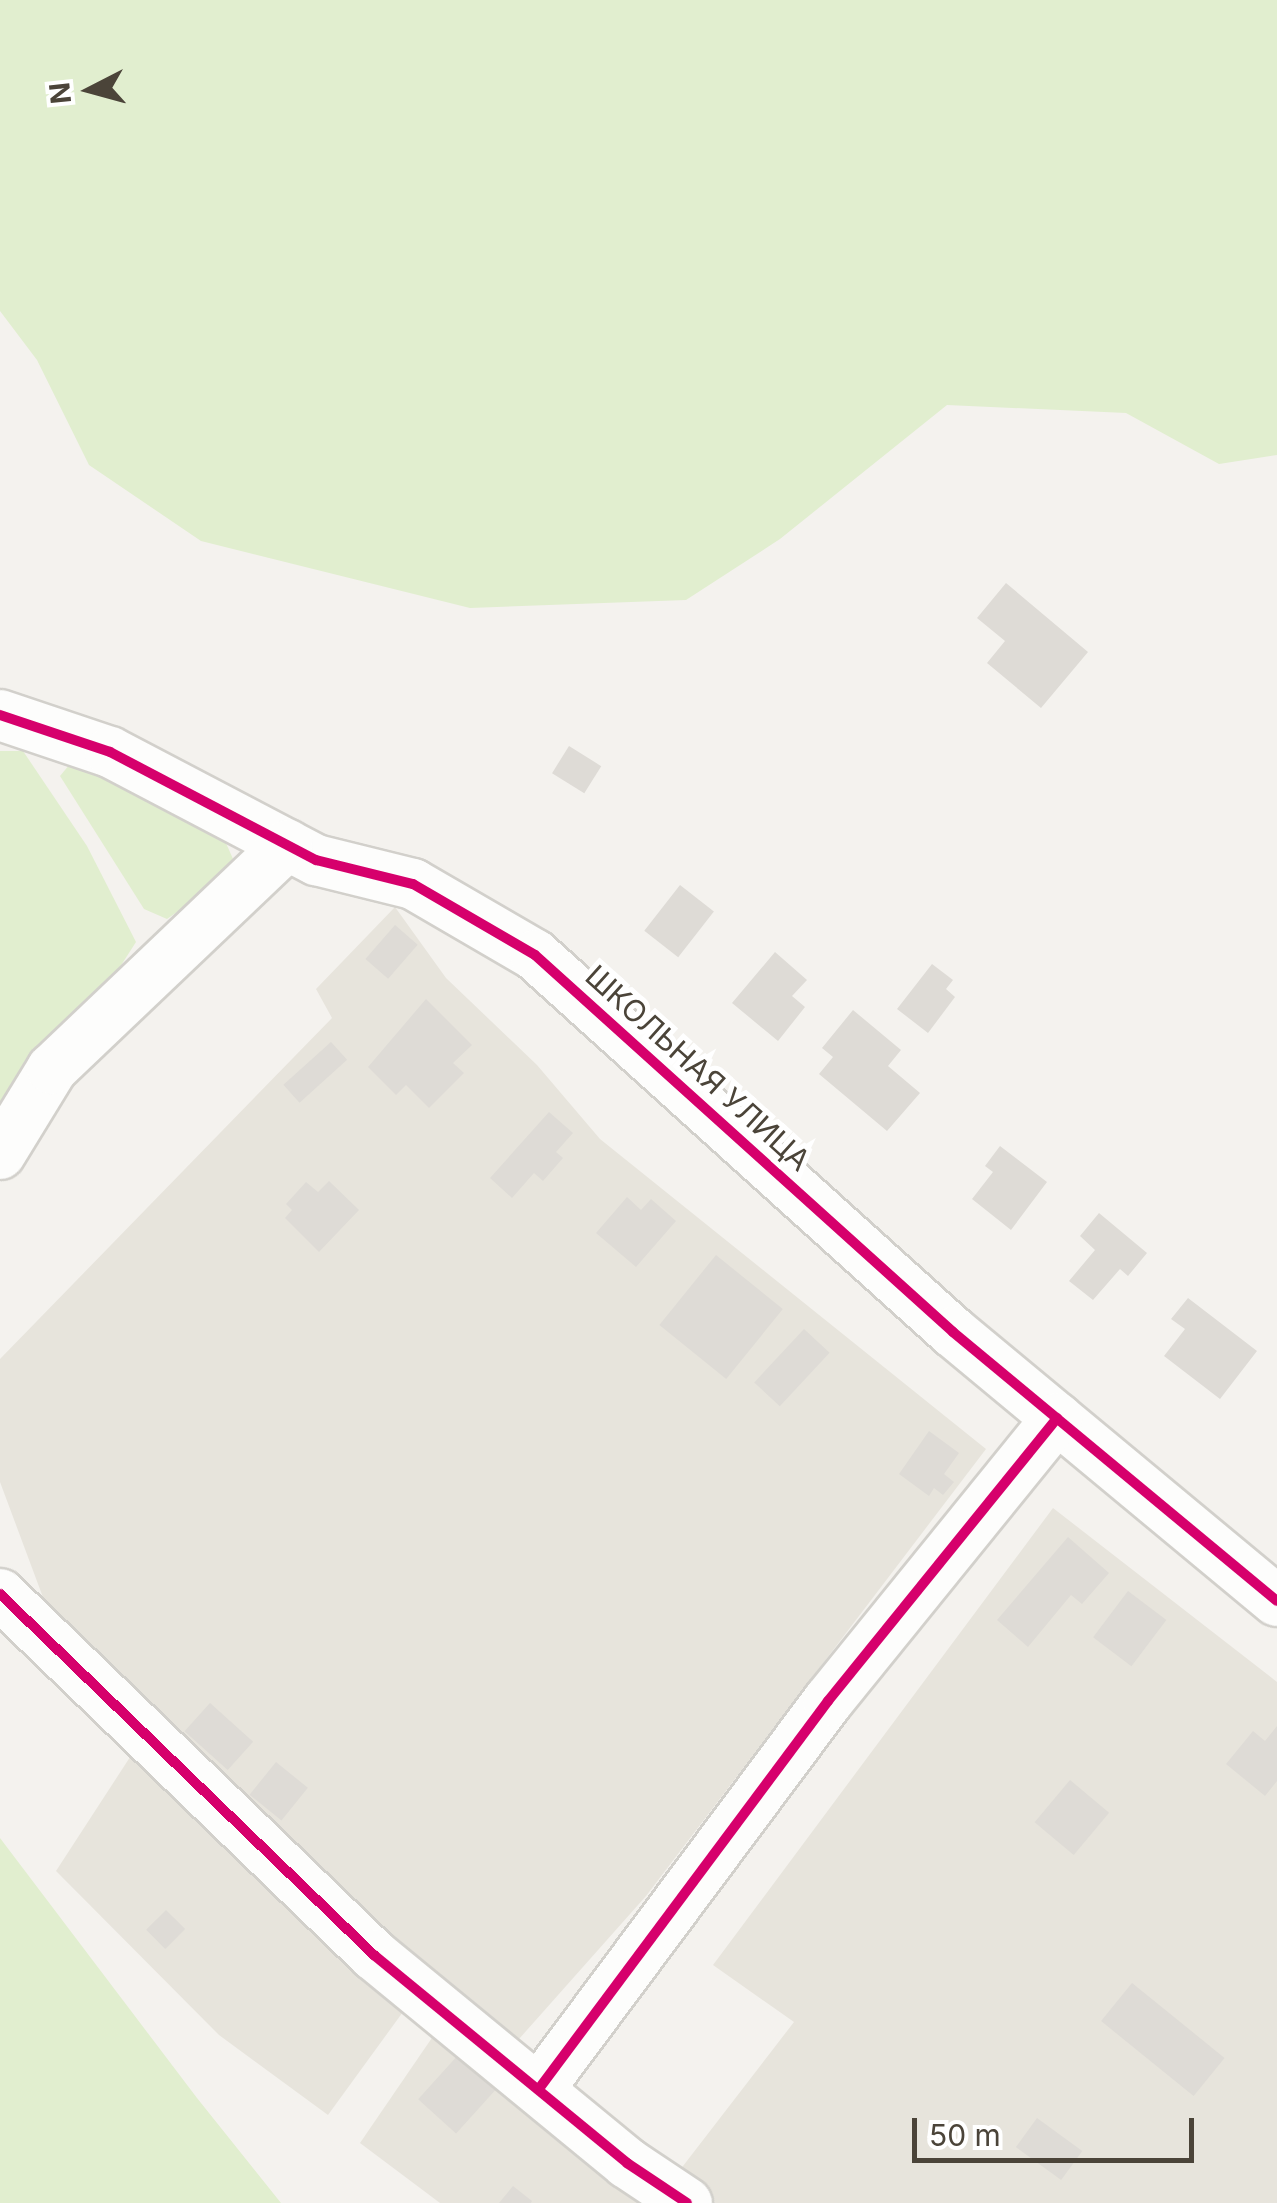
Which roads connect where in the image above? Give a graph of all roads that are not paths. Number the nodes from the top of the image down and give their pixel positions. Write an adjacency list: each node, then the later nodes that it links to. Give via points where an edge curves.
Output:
1 (0, 715): 2 (street, ШКОЛЬНАЯ УЛИЦА, via 110,752)
2 (287, 845): 3 (street, via 52,1069); 4 (street, ШКОЛЬНАЯ УЛИЦА, via 316,860 413,884 535,955 952,1332)
3 (0, 1154)
4 (1057, 1418): 6 (street, ШКОЛЬНАЯ УЛИЦА); 7 (street, via 828,1701)
5 (0, 1594): 7 (street, via 374,1955)
6 (1277, 1600)
7 (541, 2086): 8 (street, via 627,2162)
8 (687, 2203)

